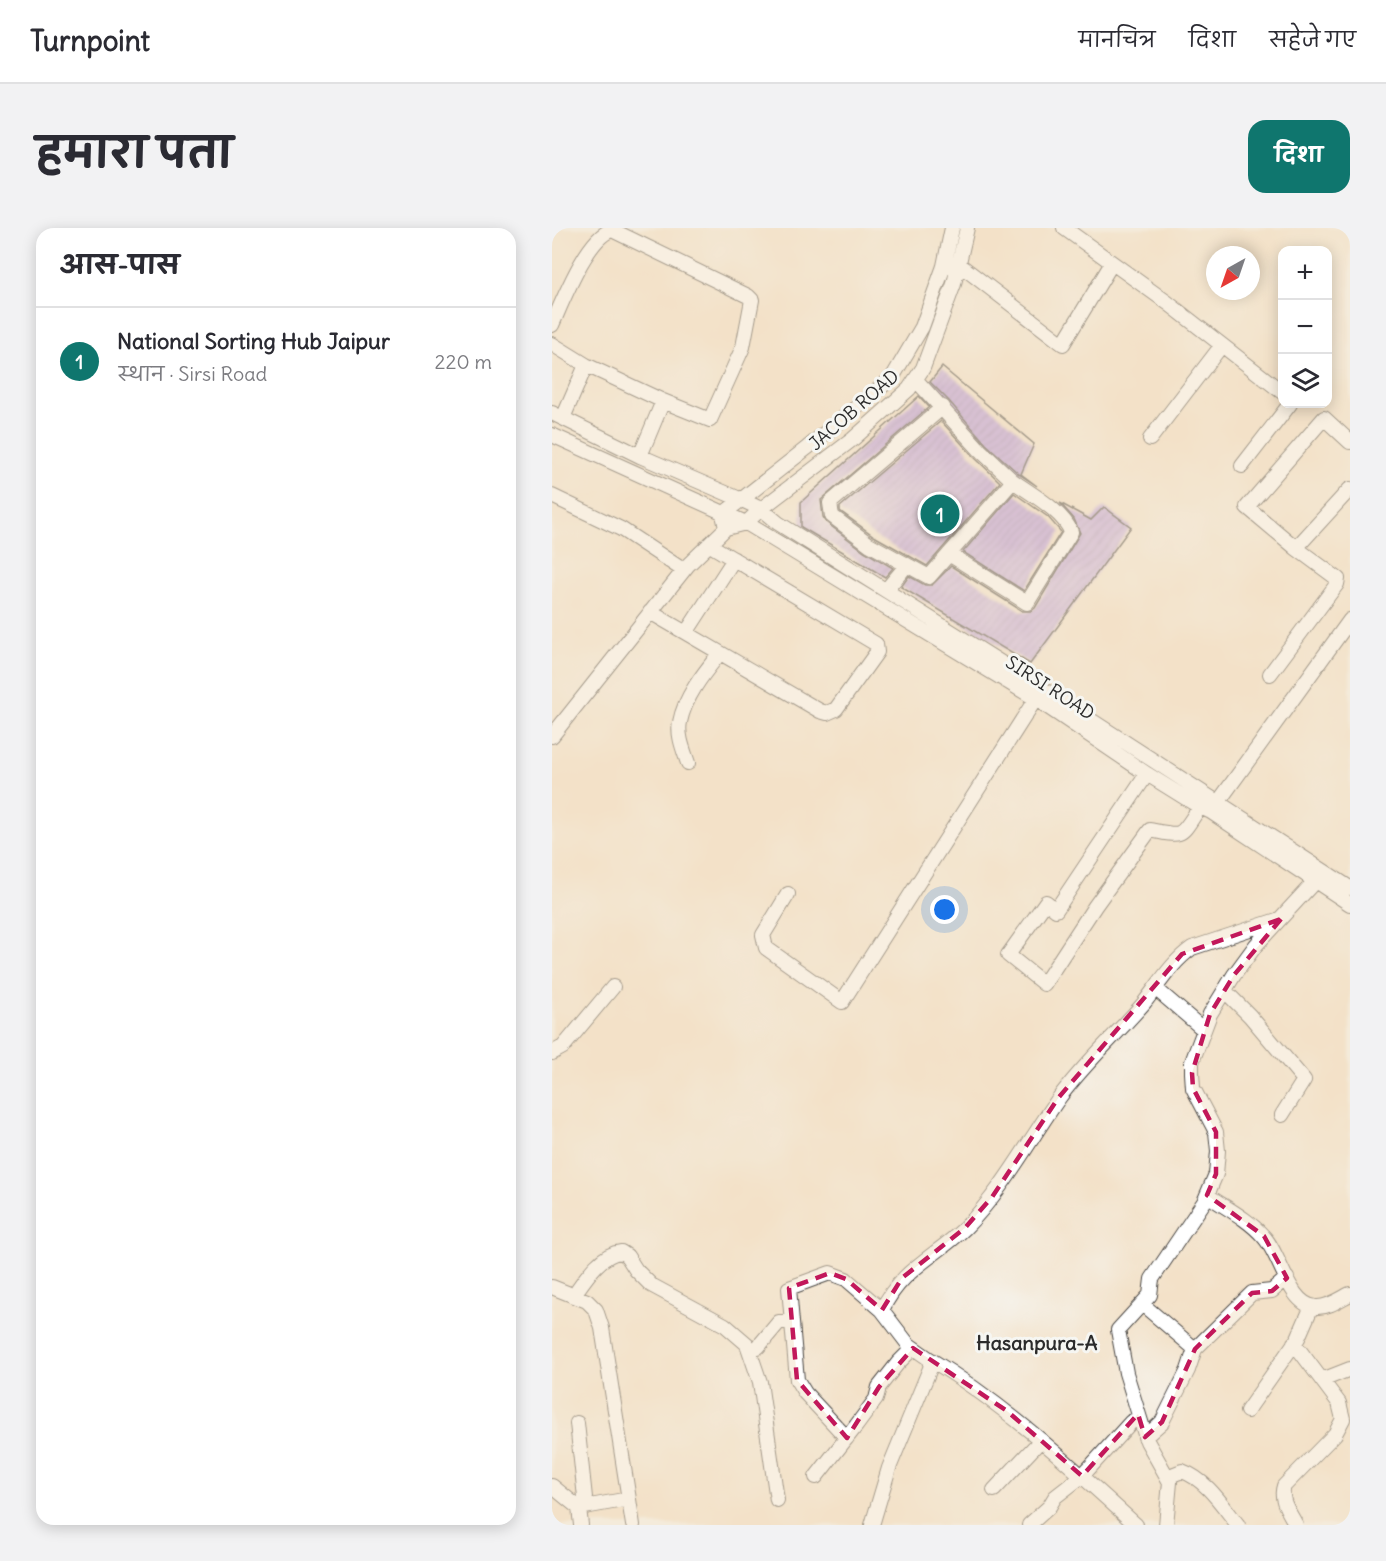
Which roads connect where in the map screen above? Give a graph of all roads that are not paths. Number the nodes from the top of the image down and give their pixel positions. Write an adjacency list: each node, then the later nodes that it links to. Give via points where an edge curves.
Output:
1 (952, 228): 5 (street, JACOB ROAD)
2 (967, 228): 6 (street, JACOB ROAD)
3 (1064, 228): 4 (street)
4 (1112, 263): 6 (street, via 1063,344); 9 (street)
5 (944, 266): 6 (street); 25 (street, JACOB ROAD, via 922,327 892,378)
6 (959, 268): 11 (street, JACOB ROAD)
7 (552, 326): 13 (street, via 579,264 609,230 750,297 752,305 743,347 710,420)
8 (552, 344): 10 (street)
9 (1222, 345): 12 (street); 18 (street)
10 (586, 365): 13 (street); 16 (street)
11 (916, 380): 14 (street); 26 (street, JACOB ROAD, via 861,432)
12 (1278, 389)
13 (663, 402): 20 (street)
14 (943, 407): 22 (street); 34 (street, via 830,503 832,516 868,544)
15 (1287, 408): 21 (street)
16 (558, 416): 20 (street, SIRSI ROAD)
17 (552, 435): 27 (street, SIRSI ROAD)
18 (1149, 439)
19 (1350, 442): 31 (street, via 1324,418 1247,507)
20 (640, 456): 25 (street, SIRSI ROAD)
21 (1242, 466)
22 (1013, 481): 32 (street); 32 (street, via 1059,515 1071,532 1027,603)
23 (1350, 489): 31 (street)
24 (552, 496): 35 (street, via 621,530)
25 (742, 500): 26 (street, SIRSI ROAD); 27 (street, JACOB ROAD)
26 (761, 509): 28 (street, JACOB ROAD); 37 (street, SIRSI ROAD)
27 (723, 514): 28 (street, SIRSI ROAD); 29 (street)
28 (746, 523): 29 (street); 43 (street, SIRSI ROAD)
29 (726, 528): 30 (street)
30 (710, 545): 33 (street); 35 (street)
31 (1296, 548): 36 (street)
32 (949, 554): 34 (street, via 929,577)
33 (734, 559): 40 (street); 41 (street, via 867,637 876,644 877,652 836,709 827,713)
34 (907, 565): 37 (street)
35 (684, 570): 38 (street)
36 (1344, 580): 42 (street, via 1337,584)
37 (886, 590): 43 (street, SIRSI ROAD)
38 (650, 612): 40 (street); 44 (street)
39 (1350, 621): 47 (street)
40 (686, 633): 41 (street)
41 (720, 653): 45 (street, via 696,685 679,723)
42 (1270, 674)
43 (1039, 694): 46 (street, SIRSI ROAD); 47 (street, SIRSI ROAD); 50 (street, via 842,1002 766,948 763,935)
44 (552, 736)
45 (688, 763)
46 (1147, 774): 47 (street, SIRSI ROAD); 47 (street, via 1056,910 1046,902 1008,956 1044,984 1150,830 1178,834)
47 (1209, 807): 48 (street, SIRSI ROAD); 49 (street, SIRSI ROAD)
48 (1316, 880): 51 (street, SIRSI ROAD); 52 (street)
49 (1350, 888)
50 (788, 894)
51 (1350, 904)
52 (1281, 919): 54 (street, via 1191,948); 55 (street, via 1256,945)
53 (614, 987): 57 (street, via 563,1047)
54 (1155, 988): 56 (street); 66 (street, via 1059,1097 992,1197 965,1228 902,1278)
55 (1225, 991): 56 (street); 58 (street, via 1304,1080)
56 (1204, 1030): 59 (street, via 1192,1062 1192,1088 1216,1132 1216,1174)
57 (552, 1053)
58 (1282, 1115)
59 (1207, 1195): 60 (street, via 1264,1236); 64 (street, via 1152,1279 1150,1295)
60 (1287, 1278): 65 (street, via 1295,1295); 71 (street, via 1272,1291 1252,1293)
61 (552, 1287): 63 (street)
62 (1350, 1294): 65 (street, via 1328,1305)
63 (573, 1296): 86 (street, via 596,1310 602,1328); 87 (street, via 591,1271 621,1252 651,1285 725,1325 742,1339 760,1382)
64 (1142, 1304): 71 (street); 76 (street, via 1118,1330)
65 (1312, 1306): 68 (street)
66 (882, 1310): 67 (street, via 846,1279 830,1273 789,1288); 70 (street)
67 (791, 1321): 69 (street, via 779,1322); 79 (street, via 797,1380)
68 (1294, 1343): 74 (street); 75 (street)
69 (758, 1347)
70 (913, 1348): 72 (street); 79 (street, via 879,1387 876,1398)
71 (1195, 1349): 78 (street, via 1162,1422)
72 (928, 1358): 80 (street, via 1007,1411); 91 (street, via 930,1366 889,1468)
73 (1350, 1368): 74 (street)
74 (1322, 1380): 96 (street, via 1339,1403 1343,1419 1335,1434 1284,1486 1283,1501)
75 (1247, 1411)
76 (1139, 1418): 78 (street); 82 (street)
77 (577, 1423): 88 (street)
78 (1145, 1437): 83 (street)
79 (847, 1438): 81 (street)
80 (1041, 1440): 82 (street); 85 (street)
81 (816, 1476)
82 (1082, 1476): 92 (street); 93 (street)
83 (1167, 1477): 94 (street, via 1170,1482); 95 (street, via 1182,1471 1193,1475)
84 (552, 1486): 88 (street)
85 (994, 1491)
86 (629, 1499): 88 (street); 90 (street)
87 (777, 1500)
88 (583, 1508): 89 (street)
89 (581, 1525)
90 (633, 1525)
91 (872, 1525)
92 (1029, 1525)
93 (1136, 1525)
94 (1166, 1525)
95 (1238, 1525)
96 (1296, 1525)

